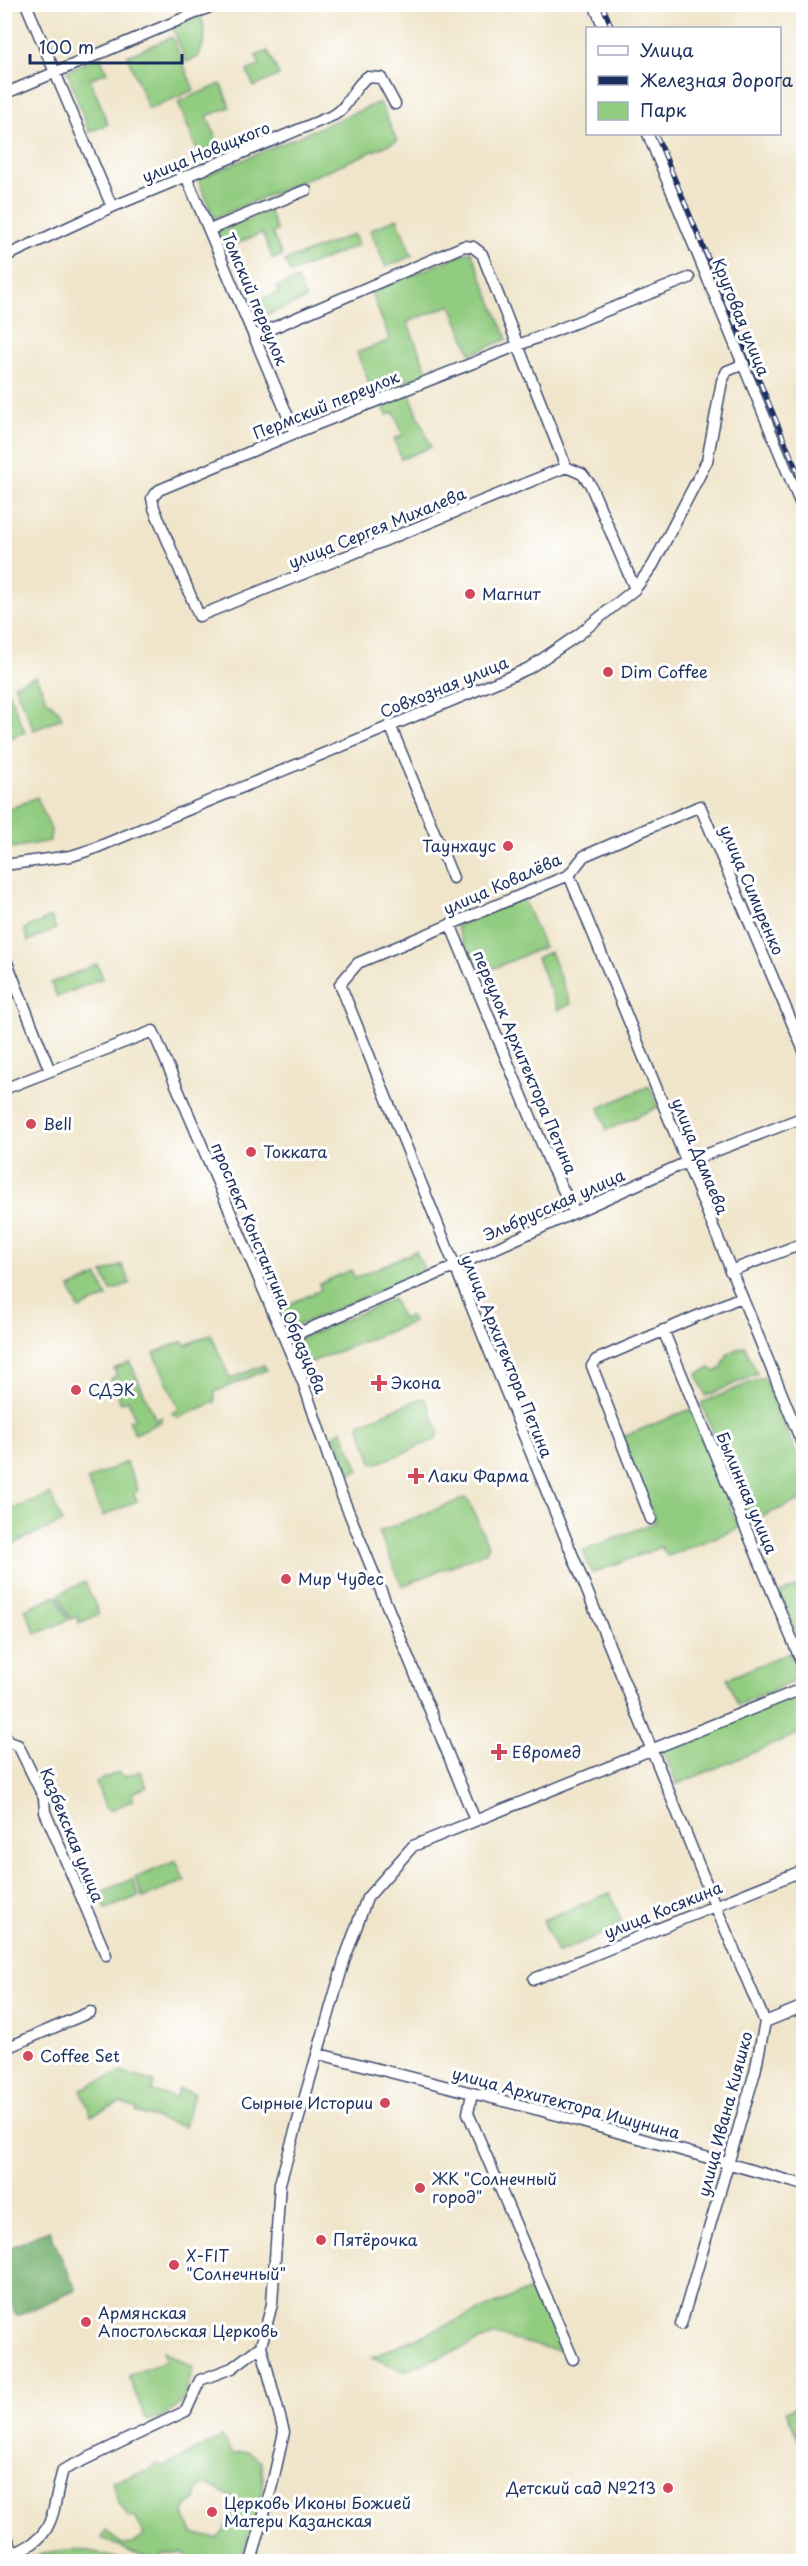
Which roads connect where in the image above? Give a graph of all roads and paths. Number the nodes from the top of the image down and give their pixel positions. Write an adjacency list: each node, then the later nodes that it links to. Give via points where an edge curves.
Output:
1 (26, 4): 5 (street)
2 (217, 4): 5 (street)
3 (594, 4): 4 (street)
4 (604, 27)
5 (54, 73): 6 (street); 11 (street)
6 (4, 94)
7 (395, 104): 9 (street, улица Новицкого, via 381,78 367,77 356,86 342,111)
8 (648, 135): 17 (street, Круговая улица)
9 (186, 176): 11 (street, улица Новицкого); 12 (street, Томский переулок)
10 (306, 190): 12 (street)
11 (112, 207): 13 (street, улица Новицкого)
12 (209, 230): 15 (street, Томский переулок)
13 (4, 257)
14 (688, 278): 16 (street, Пермский переулок)
15 (254, 336): 16 (street, via 464,246 482,254); 18 (street, Томский переулок)
16 (516, 346): 18 (street, Пермский переулок); 19 (street)
17 (744, 364): 20 (street, Круговая улица); 21 (street, Совхозная улица, via 727,371 722,381 707,461 653,565)
18 (295, 433): 22 (street, Пермский переулок, via 159,490 152,498)
19 (566, 467): 21 (street, via 582,474 590,484); 22 (street, улица Сергея Михалева)
20 (804, 512)
21 (635, 589): 23 (street, Совхозная улица, via 528,668)
22 (199, 616)
23 (390, 725): 25 (street, Совхозная улица, via 93,849); 27 (street)
24 (700, 806): 26 (street, улица Ковалёва, via 584,856); 31 (street, улица Симиренко)
25 (4, 865)
26 (569, 874): 28 (street, улица Ковалёва); 35 (street, улица Дамаева)
27 (453, 878)
28 (450, 924): 30 (street, улица Ковалёва, via 358,963); 36 (street, переулок Архитектора Петина)
29 (4, 955): 32 (street)
30 (348, 975): 38 (street, улица Архитектора Петина, via 340,984)
31 (804, 1051)
32 (50, 1071): 33 (street); 42 (street, проспект Константина Образцова, via 153,1031)
33 (4, 1089)
34 (804, 1117): 35 (street, Эльбрусская улица)
35 (687, 1162): 36 (street, Эльбрусская улица); 39 (street, улица Дамаева)
36 (574, 1212): 38 (street, Эльбрусская улица)
37 (804, 1243): 39 (street)
38 (454, 1267): 42 (street, Эльбрусская улица); 48 (street, улица Архитектора Петина)
39 (730, 1271): 40 (street, улица Дамаева)
40 (741, 1297): 41 (street); 43 (street, улица Дамаева)
41 (663, 1330): 44 (street, via 596,1360 591,1366); 45 (street, Былинная улица)
42 (285, 1339): 49 (street, проспект Константина Образцова, via 338,1486)
43 (804, 1448)
44 (651, 1519)
45 (804, 1668)
46 (804, 1688): 48 (street)
47 (6, 1740): 52 (street, Казбекская улица, via 18,1745 44,1798 45,1812)
48 (653, 1748): 49 (street); 51 (street, улица Ивана Кияшко)
49 (475, 1820): 58 (street, via 412,1846 367,1898 345,1958)
50 (804, 1870): 51 (street, улица Косякина)
51 (715, 1905): 53 (street, улица Косякина); 56 (street, улица Ивана Кияшко)
52 (106, 1954)
53 (534, 1979)
54 (804, 2006): 56 (street)
55 (90, 2012): 57 (street)
56 (765, 2022): 60 (street, улица Ивана Кияшко, via 755,2072)
57 (4, 2049)
58 (319, 2054): 59 (street, улица Архитектора Ишунина); 63 (street, via 280,2183 272,2304)
59 (472, 2094): 60 (street, улица Архитектора Ишунина); 64 (street, via 468,2113)
60 (728, 2162): 61 (street, улица Архитектора Ишунина); 62 (street, улица Ивана Кияшко)
61 (804, 2185)
62 (681, 2324)
63 (261, 2346): 66 (street, via 232,2368 200,2380 186,2412 63,2470 51,2522 44,2534); 67 (street, via 284,2432)
64 (573, 2359)
65 (4, 2530): 66 (street)
66 (15, 2557)
67 (251, 2562)

